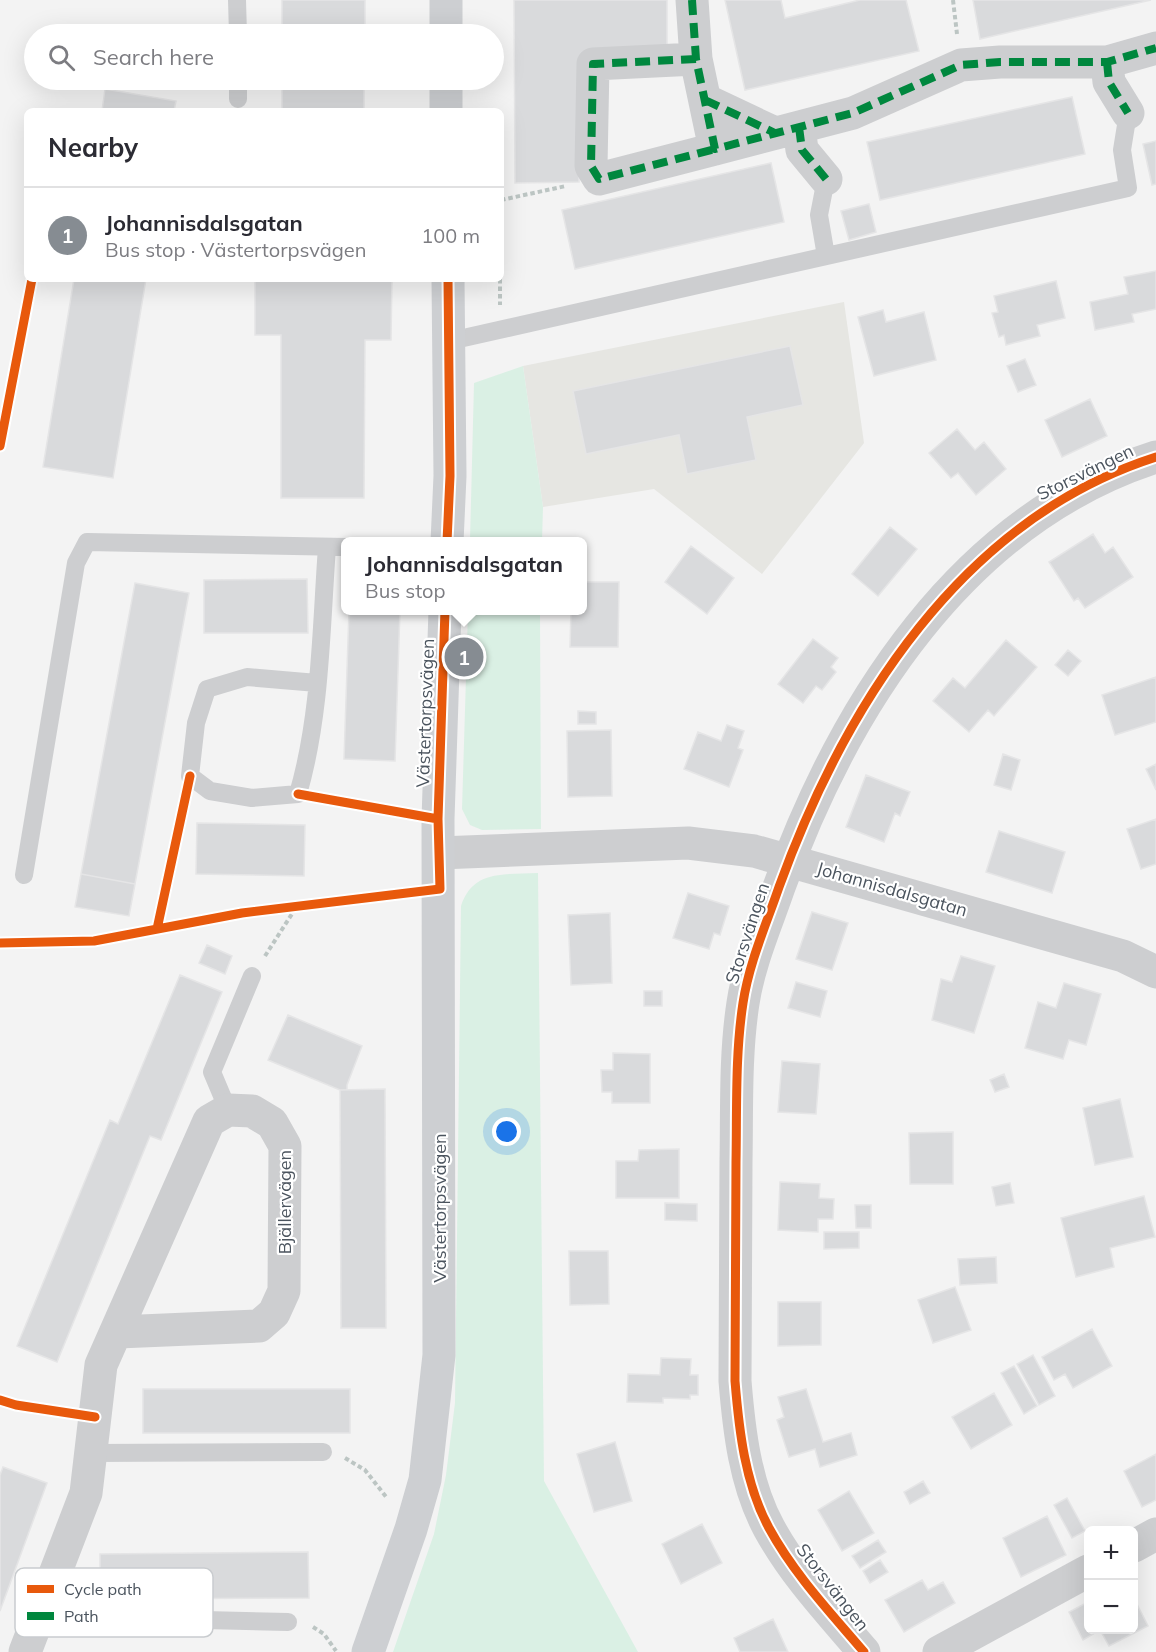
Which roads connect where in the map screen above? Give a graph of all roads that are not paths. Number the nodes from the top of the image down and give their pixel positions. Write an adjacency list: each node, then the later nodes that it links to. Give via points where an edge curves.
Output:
1 (237, 0): 4 (lane)
2 (446, 0): 5 (street)
3 (692, 0): 7 (street)
4 (238, 24)
5 (446, 24)
6 (1156, 48): 8 (street)
7 (696, 59): 12 (street); 16 (street, via 593,64 591,166 599,179)
8 (1107, 62): 14 (street, via 1109,82); 15 (street, via 961,65 853,113)
9 (238, 90): 11 (lane)
10 (446, 90): 13 (street)
11 (238, 99)
12 (705, 100): 15 (street); 16 (street)
13 (446, 108)
14 (1128, 113): 18 (lane, via 1122,150 1128,188)
15 (787, 130): 16 (street); 17 (street)
16 (715, 148)
17 (826, 179): 18 (lane, via 819,215)
18 (826, 256): 20 (lane)
19 (448, 282): 20 (street)
20 (450, 341): 22 (street)
21 (1156, 457): 28 (street, Storsvängen, via 1036,514 957,584 904,647 858,715 815,797)
22 (447, 537)
23 (327, 547): 24 (lane); 26 (lane); 29 (lane, via 87,542 76,563)
24 (341, 547)
25 (445, 615): 27 (street, Västertorpsvägen)
26 (317, 683): 26 (lane, via 307,763 298,794 252,798 210,791 190,776 196,723 207,689 247,676)
27 (439, 853): 28 (street, Johannisdalsgatan, via 688,843); 44 (street, Västertorpsvägen, via 439,1355 424,1480)
28 (789, 859): 31 (street, Johannisdalsgatan, via 1123,956); 45 (street, Storsvängen, via 753,961 739,1038 735,1381 739,1421 755,1493 768,1527 805,1583)
29 (24, 875)
30 (252, 976): 32 (lane, via 212,1072)
31 (1156, 976)
32 (228, 1110): 33 (street, via 209,1121); 33 (street, Bjällervägen, via 252,1111 272,1123 285,1146 284,1291 274,1313 259,1326)
33 (118, 1332): 35 (street, via 101,1365)
34 (323, 1452): 35 (lane)
35 (91, 1453): 38 (street, via 86,1493)
36 (1156, 1534): 37 (street)
37 (1138, 1544)
38 (57, 1568)
39 (1084, 1574): 46 (street)
40 (213, 1620): 41 (lane)
41 (288, 1622)
42 (31, 1637): 43 (street)
43 (25, 1652)
44 (368, 1652)
45 (864, 1652)
46 (939, 1652)

